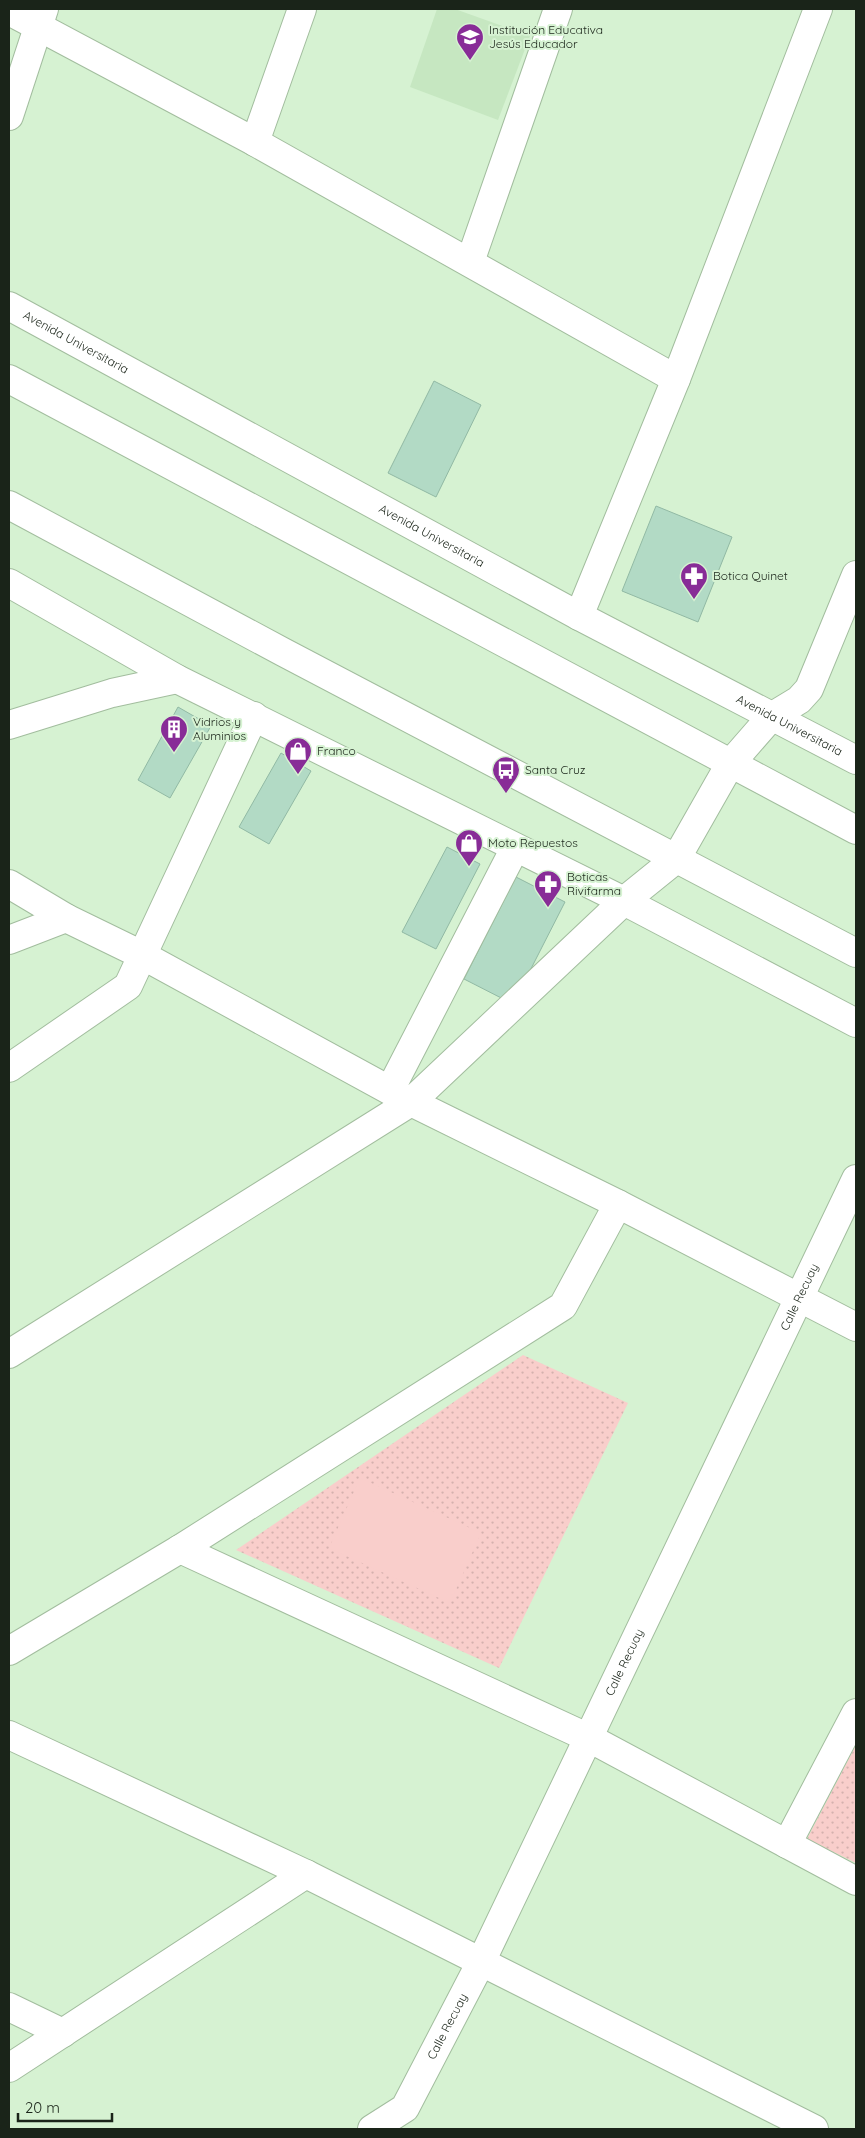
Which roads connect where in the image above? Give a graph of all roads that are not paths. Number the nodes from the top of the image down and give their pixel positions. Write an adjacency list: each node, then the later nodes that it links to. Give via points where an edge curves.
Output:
1 (302, 9): 7 (street)
2 (558, 9): 8 (street)
3 (818, 9): 11 (street)
4 (9, 11): 5 (street)
5 (41, 17): 6 (street); 7 (street)
6 (9, 116)
7 (256, 142): 8 (street)
8 (470, 262): 11 (street)
9 (9, 306): 15 (street, Avenida Universitaria)
10 (9, 379): 21 (street)
11 (676, 379): 15 (street)
12 (9, 504): 24 (street)
13 (856, 575): 18 (street, via 809,690)
14 (9, 583): 16 (street)
15 (579, 616): 18 (street, Avenida Universitaria)
16 (177, 678): 17 (street); 19 (street, via 112,693)
17 (254, 716): 23 (street); 30 (street)
18 (771, 717): 20 (street, Avenida Universitaria); 21 (street)
19 (9, 724)
20 (856, 760)
21 (730, 764): 22 (street); 24 (street)
22 (856, 830)
23 (515, 848): 26 (street); 33 (street)
24 (676, 859): 26 (street); 29 (street)
25 (9, 884): 27 (street)
26 (624, 901): 31 (street); 33 (street)
27 (66, 918): 28 (street); 30 (street)
28 (9, 940)
29 (856, 953)
30 (142, 955): 32 (street, via 128,986); 33 (street)
31 (856, 1023)
32 (9, 1068)
33 (401, 1096): 35 (street); 38 (street)
34 (856, 1179): 36 (street, Calle Recuay)
35 (618, 1204): 36 (street); 39 (street, via 563,1306)
36 (800, 1298): 37 (street); 43 (street, Calle Recuay)
37 (856, 1327)
38 (9, 1354)
39 (180, 1549): 40 (street); 43 (street)
40 (9, 1651)
41 (856, 1713): 44 (street)
42 (9, 1735): 45 (street)
43 (589, 1738): 44 (street); 47 (street, Calle Recuay)
44 (787, 1844): 46 (street)
45 (306, 1874): 47 (street); 49 (street)
46 (856, 1881)
47 (481, 1962): 51 (street, Calle Recuay, via 405,2108); 52 (street)
48 (9, 2007): 49 (street)
49 (63, 2033): 50 (street)
50 (9, 2068)
51 (372, 2129)
52 (814, 2129)

